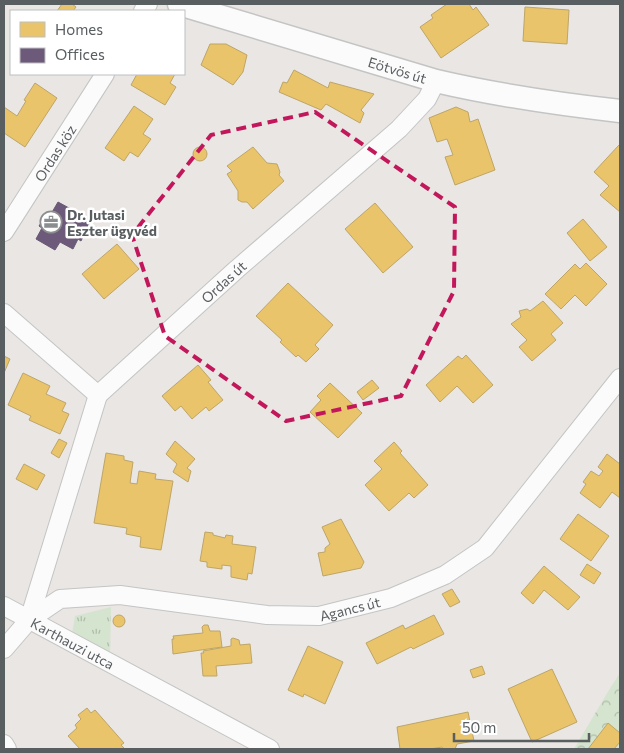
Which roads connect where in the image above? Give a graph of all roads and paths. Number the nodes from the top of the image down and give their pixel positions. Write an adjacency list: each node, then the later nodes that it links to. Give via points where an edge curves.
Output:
1 (179, 4): 3 (street, Eötvös út)
2 (104, 75): 5 (street, Ordas köz)
3 (436, 81): 4 (street, Eötvös út); 8 (street, Ordas út, via 427,99 399,129)
4 (620, 112)
5 (4, 232)
6 (4, 313): 8 (street)
7 (620, 378): 10 (street, Agancs út, via 485,548 445,575 391,598 319,616 267,615 120,594 60,599)
8 (98, 395): 10 (street, Karthauzi utca)
9 (4, 606): 10 (street)
10 (29, 620): 11 (street, Agancs út); 14 (street, Karthauzi utca)
11 (4, 649)
12 (4, 744): 13 (street)
13 (7, 749)
14 (270, 749)

